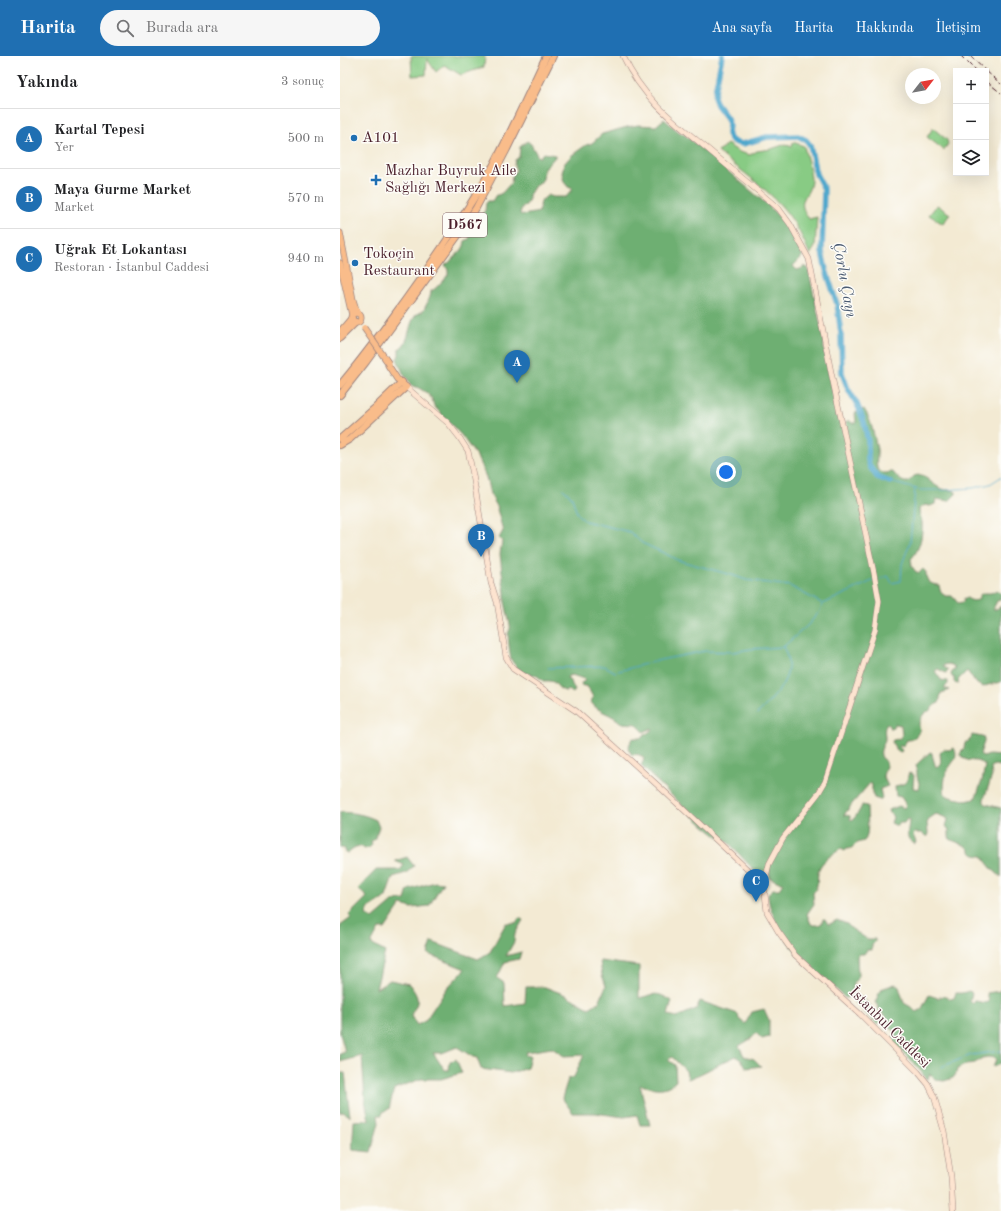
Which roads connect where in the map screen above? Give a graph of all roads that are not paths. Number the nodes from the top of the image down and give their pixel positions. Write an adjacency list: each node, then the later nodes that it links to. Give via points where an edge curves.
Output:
1 (546, 56): 10 (highway, D567, via 513,127 468,209 439,253)
2 (552, 56): 11 (highway, D567, via 476,208)
3 (623, 56): 14 (street, İstanbul Caddesi, via 633,76 661,110 779,209 807,255 879,601 875,630 830,769 818,794 783,838 769,864)
4 (340, 233): 6 (main road)
5 (340, 263): 6 (main road)
6 (356, 318): 7 (highway); 8 (highway); 9 (main road, bridge)
7 (340, 332)
8 (340, 338)
9 (404, 385): 12 (highway); 13 (highway, via 350,439); 14 (street, via 448,423 468,451 506,657 513,669 576,711)
10 (340, 386)
11 (340, 395)
12 (340, 439)
13 (340, 445)
14 (764, 886): 15 (street, İstanbul Caddesi, via 767,912 795,955 876,1029 928,1084 934,1096 946,1142)
15 (953, 1211)

